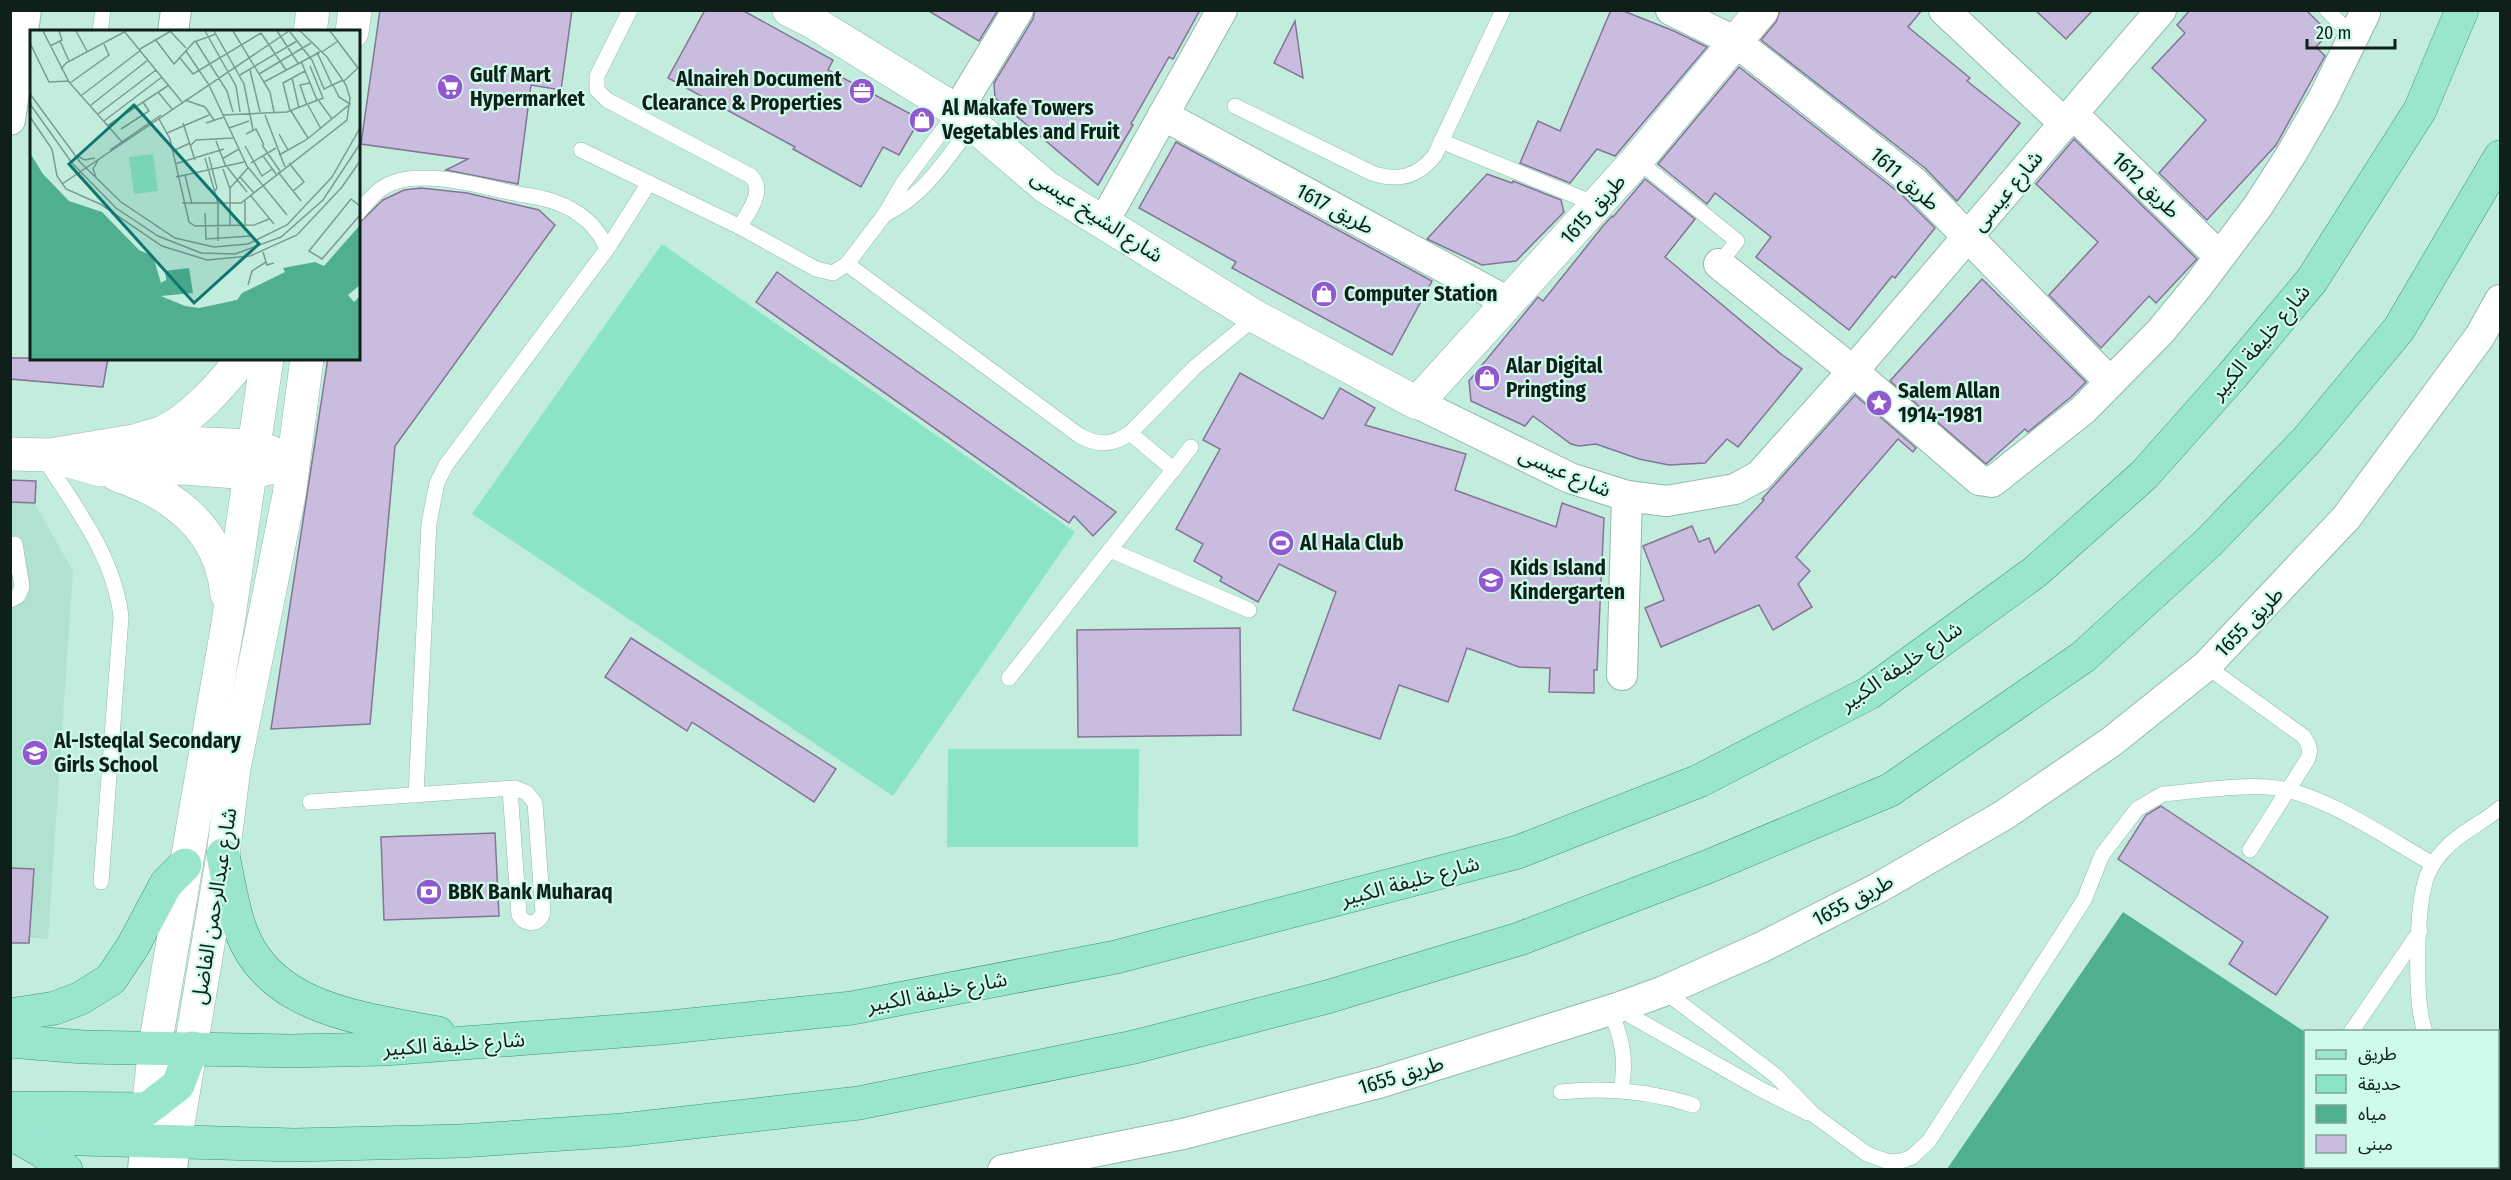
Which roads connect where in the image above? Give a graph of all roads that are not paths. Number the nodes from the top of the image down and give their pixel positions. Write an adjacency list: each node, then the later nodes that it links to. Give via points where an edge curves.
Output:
1 (26, 10): 27 (street)
2 (103, 10): 18 (lane)
3 (176, 10): 19 (street)
4 (313, 10): 20 (street)
5 (355, 10): 21 (street)
6 (630, 10): 36 (lane, via 597,76 597,90 751,176 757,185 757,195)
7 (1018, 10): 25 (street)
8 (1222, 10): 24 (street)
9 (1503, 10): 28 (lane)
10 (1671, 10): 22 (street, طريق 1611)
11 (1762, 10): 22 (street, طريق 1615)
12 (1944, 10): 26 (street, طريق 1612)
13 (2161, 10): 26 (street, شارع عيسى)
14 (2327, 10): 17 (lane)
15 (2462, 10): 84 (main road, شارع خليفة الكبير, via 2420,110 2312,280 2232,376 2144,475 2035,572 1869,693 1699,781 1518,852 1116,957 852,1008)
16 (804, 14): 25 (street, شارع الشيخ عيسى)
17 (2359, 25): 39 (street, via 2292,153)
18 (100, 30)
19 (173, 30)
20 (310, 30)
21 (352, 30)
22 (1736, 42): 31 (street, طريق 1615); 37 (street, طريق 1611, via 1914,182)
23 (1235, 106): 28 (lane, via 1384,177 1396,179 1419,171)
24 (1163, 115): 35 (street); 43 (street, طريق 1617)
25 (965, 117): 35 (street, شارع الشيخ عيسى, via 1046,188); 40 (lane, via 903,183)
26 (2069, 119): 37 (street, شارع عيسى); 39 (street, طريق 1612)
27 (10, 120)
28 (1441, 141): 33 (lane)
29 (581, 150): 32 (lane)
30 (2500, 157): 93 (main road, via 2399,329 2307,440 2209,542 2083,657 1890,790 1707,867 1519,939 1327,998 1134,1047 859,1103 658,1126 461,1141)
31 (1637, 160): 33 (street, طريق 1615); 41 (lane, via 1737,241)
32 (649, 183): 36 (lane); 38 (lane)
33 (1598, 205): 43 (street, طريق 1615)
34 (360, 211): 38 (lane, via 378,191 392,183 409,179 449,180 554,201 593,226 602,235)
35 (1103, 223): 44 (street, شارع الشيخ عيسى)
36 (740, 227): 40 (lane, via 824,272 833,273)
37 (1968, 237): 48 (street, شارع عيسى); 49 (street, طريق 1611)
38 (607, 249): 69 (lane, via 446,465 437,483 429,523)
39 (2219, 256): 49 (street, via 2160,332)
40 (847, 264): 51 (lane, via 1080,436 1106,444)
41 (1719, 264): 48 (street)
42 (2500, 300): 64 (street, طريق 1655, via 2480,336 2346,518)
43 (1508, 302): 50 (street, طريق 1615)
44 (1256, 317): 50 (street, شارع الشيخ عيسى); 51 (lane, via 1196,366)
45 (241, 360): 52 (street, via 214,392 188,414 163,432)
46 (267, 360): 54 (street, شارع عبدالرحمن الفاضل)
47 (306, 360): 54 (street, شارع عبدالرحمن الفاضل)
48 (1853, 371): 49 (street, via 1986,483 1998,479 2083,410); 58 (street, شارع عيسى, via 1759,476 1735,489 1667,501)
49 (2110, 382)
50 (1417, 403): 58 (street, شارع عيسى, via 1570,478)
51 (1130, 433): 57 (lane)
52 (133, 441): 54 (street); 55 (street)
53 (1191, 447): 57 (lane)
54 (270, 454): 56 (street, via 184,468); 63 (street, شارع عبدالرحمن الفاضل); 73 (street, شارع عبدالرحمن الفاضل, via 289,495 234,768)
55 (34, 455): 56 (street); 76 (lane, via 102,551 119,598 121,617)
56 (101, 470): 63 (street, via 161,494 189,513 206,535 219,562 227,592)
57 (1174, 470): 60 (lane)
58 (1627, 496): 65 (street)
59 (15, 544): 61 (lane, via 22,587 18,596)
60 (1110, 550): 62 (lane); 66 (lane)
61 (10, 600)
62 (1249, 610)
63 (228, 623): 75 (street, شارع عبدالرحمن الفاضل)
64 (2206, 666): 68 (lane, via 2308,742 2309,755); 78 (street, طريق 1655, via 2111,742 2004,815 1878,888)
65 (1622, 675)
66 (1009, 678)
67 (510, 789): 67 (lane, via 527,793 535,803 543,913 532,923 519,915); 69 (lane)
68 (2288, 790): 72 (lane); 74 (lane, via 2325,803); 91 (lane, via 2248,787 2163,794 2137,809 2102,855 2084,900 2037,976 1929,1141 1912,1157 1878,1160)
69 (416, 795): 70 (lane)
70 (310, 802)
71 (2500, 808): 74 (lane, via 2460,835)
72 (2250, 850)
73 (223, 855): 84 (main road, via 241,932 258,962 284,988 353,1017); 86 (street, شارع عبدالرحمن الفاضل)
74 (2433, 864): 77 (lane, via 2423,891)
75 (184, 865): 80 (main road, via 166,884 111,979 81,998 55,1008); 85 (street, شارع عبدالرحمن الفاضل)
76 (101, 882)
77 (2420, 931): 81 (lane); 82 (lane, via 2418,1000)
78 (1664, 991): 79 (street, طريق 1655); 91 (lane, via 1774,1075)
79 (1613, 1010): 87 (lane, via 1623,1049); 91 (lane); 97 (street, طريق 1655, via 1382,1082 1183,1134)
80 (10, 1015)
81 (2352, 1030)
82 (2425, 1030)
83 (10, 1041): 85 (main road, شارع خليفة الكبير, via 83,1047)
84 (484, 1042): 86 (main road, شارع خليفة الكبير, via 290,1051)
85 (154, 1046): 86 (main road, شارع خليفة الكبير); 94 (street, شارع عبدالرحمن الفاضل)
86 (192, 1048): 94 (street, شارع عبدالرحمن الفاضل); 94 (main road)
87 (1621, 1089): 88 (lane); 89 (lane)
88 (1561, 1092)
89 (1693, 1105)
90 (10, 1108): 94 (main road)
91 (1814, 1115)
92 (15, 1138): 94 (main road); 95 (main road, via 42,1151)
93 (294, 1145): 94 (main road); 96 (main road, via 265,1151)
94 (157, 1146)
95 (66, 1170)
96 (228, 1170)
97 (1003, 1170)

